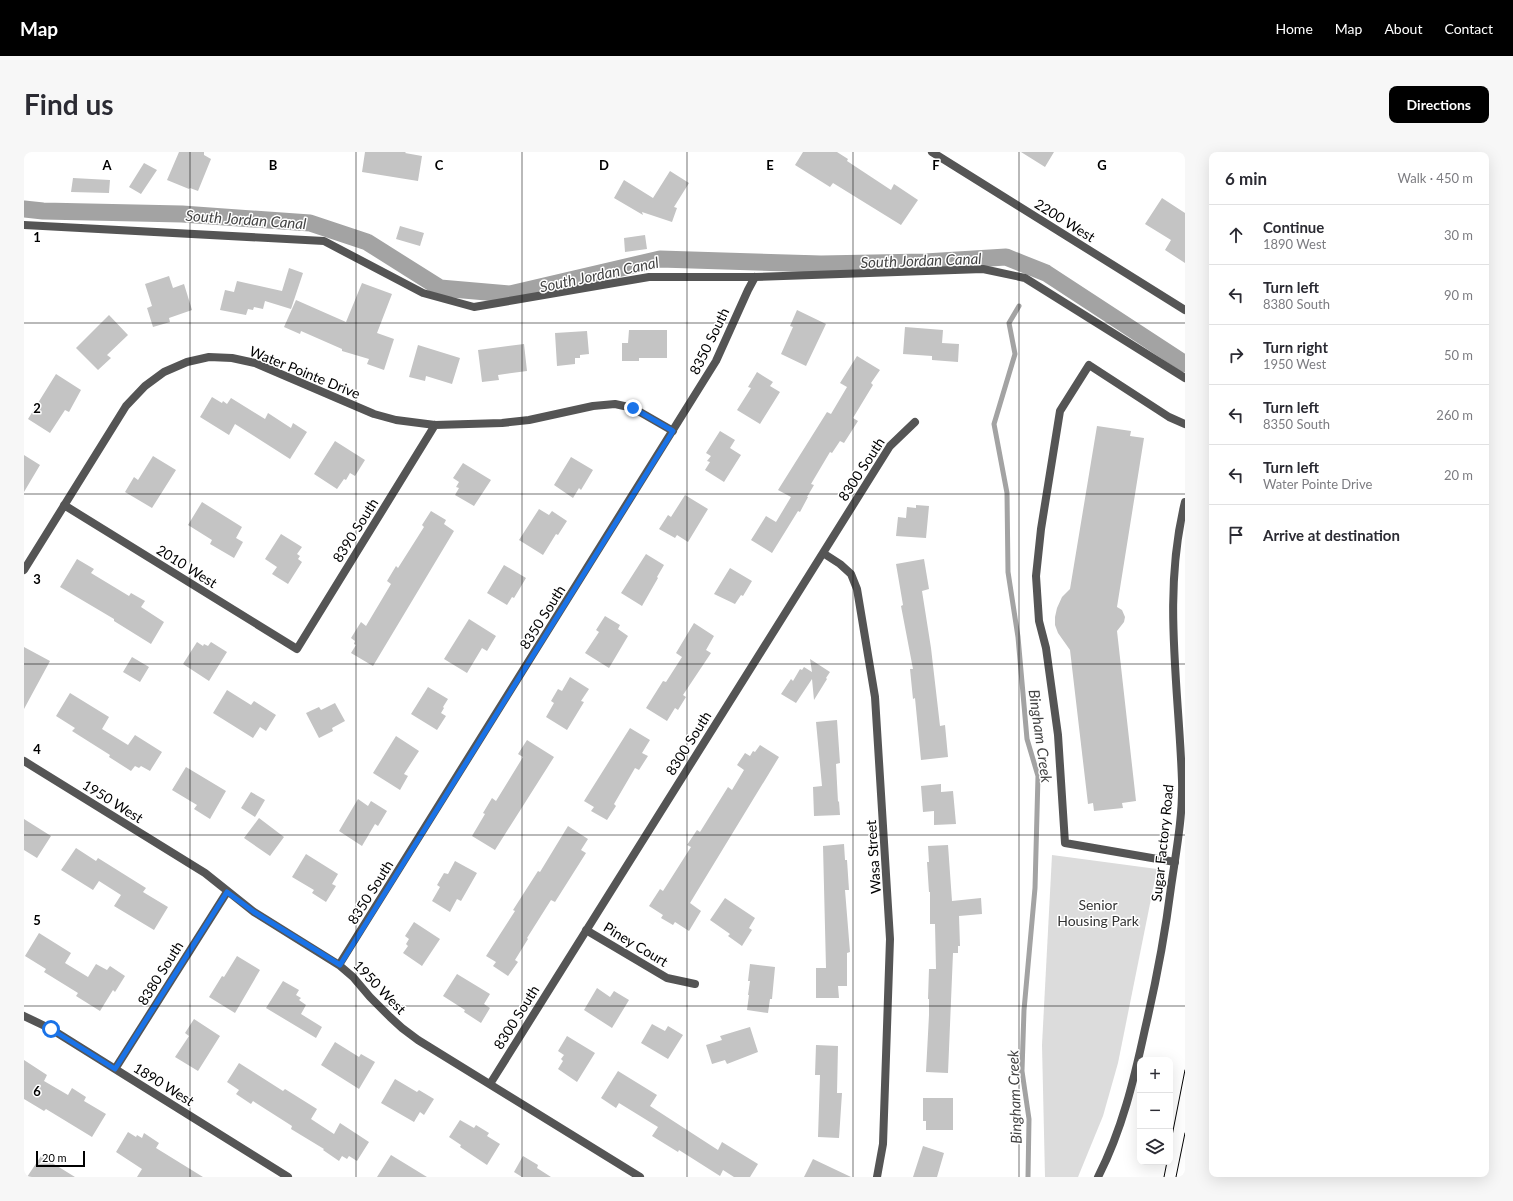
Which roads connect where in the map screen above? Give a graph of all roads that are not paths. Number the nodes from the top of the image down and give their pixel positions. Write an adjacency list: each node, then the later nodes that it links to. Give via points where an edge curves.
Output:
1 (932, 152): 4 (street, 2200 West)
2 (24, 225): 3 (street, via 324,241 423,293 474,307 649,277)
3 (756, 277): 5 (street, via 982,269 1025,278); 9 (street, 8350 South, via 716,361)
4 (1185, 310)
5 (1185, 378)
6 (915, 422): 12 (street, 8300 South, via 890,446)
7 (1185, 424): 16 (street, via 1089,365 1060,411 1036,576 1039,622 1046,648 1058,735 1064,843)
8 (435, 425): 9 (street, Water Pointe Drive, via 502,423 615,404 633,408); 11 (street, Water Pointe Drive, via 396,420 374,414 255,363 209,357 187,362 164,372 144,386 126,406); 14 (street, 8390 South)
9 (673, 431): 19 (street, 8350 South)
10 (1185, 502): 16 (street, Sugar Factory Road, via 1176,554 1172,610 1182,782)
11 (64, 505): 13 (street, Water Pointe Drive); 14 (street, 2010 West)
12 (823, 553): 18 (street, 8300 South); 26 (street, Wasa Street, via 851,574 857,589 875,697 890,939 883,1144)
13 (24, 570)
14 (297, 649)
15 (24, 761): 17 (street, 1950 West, via 205,873)
16 (1175, 862): 27 (street, Sugar Factory Road, via 1158,968 1128,1102 1112,1149)
17 (227, 892): 19 (street, 1950 West, via 254,912); 22 (street, 8380 South)
18 (586, 930): 20 (street, Piney Court, via 667,978); 23 (street, 8300 South)
19 (340, 965): 23 (street, 1950 West, via 402,1028)
20 (695, 984)
21 (24, 1016): 22 (street, 1890 West, via 51,1029)
22 (115, 1069): 24 (street, 1890 West)
23 (490, 1084): 25 (street, 1950 West)
24 (288, 1177)
25 (640, 1177)
26 (877, 1177)
27 (1098, 1177)

